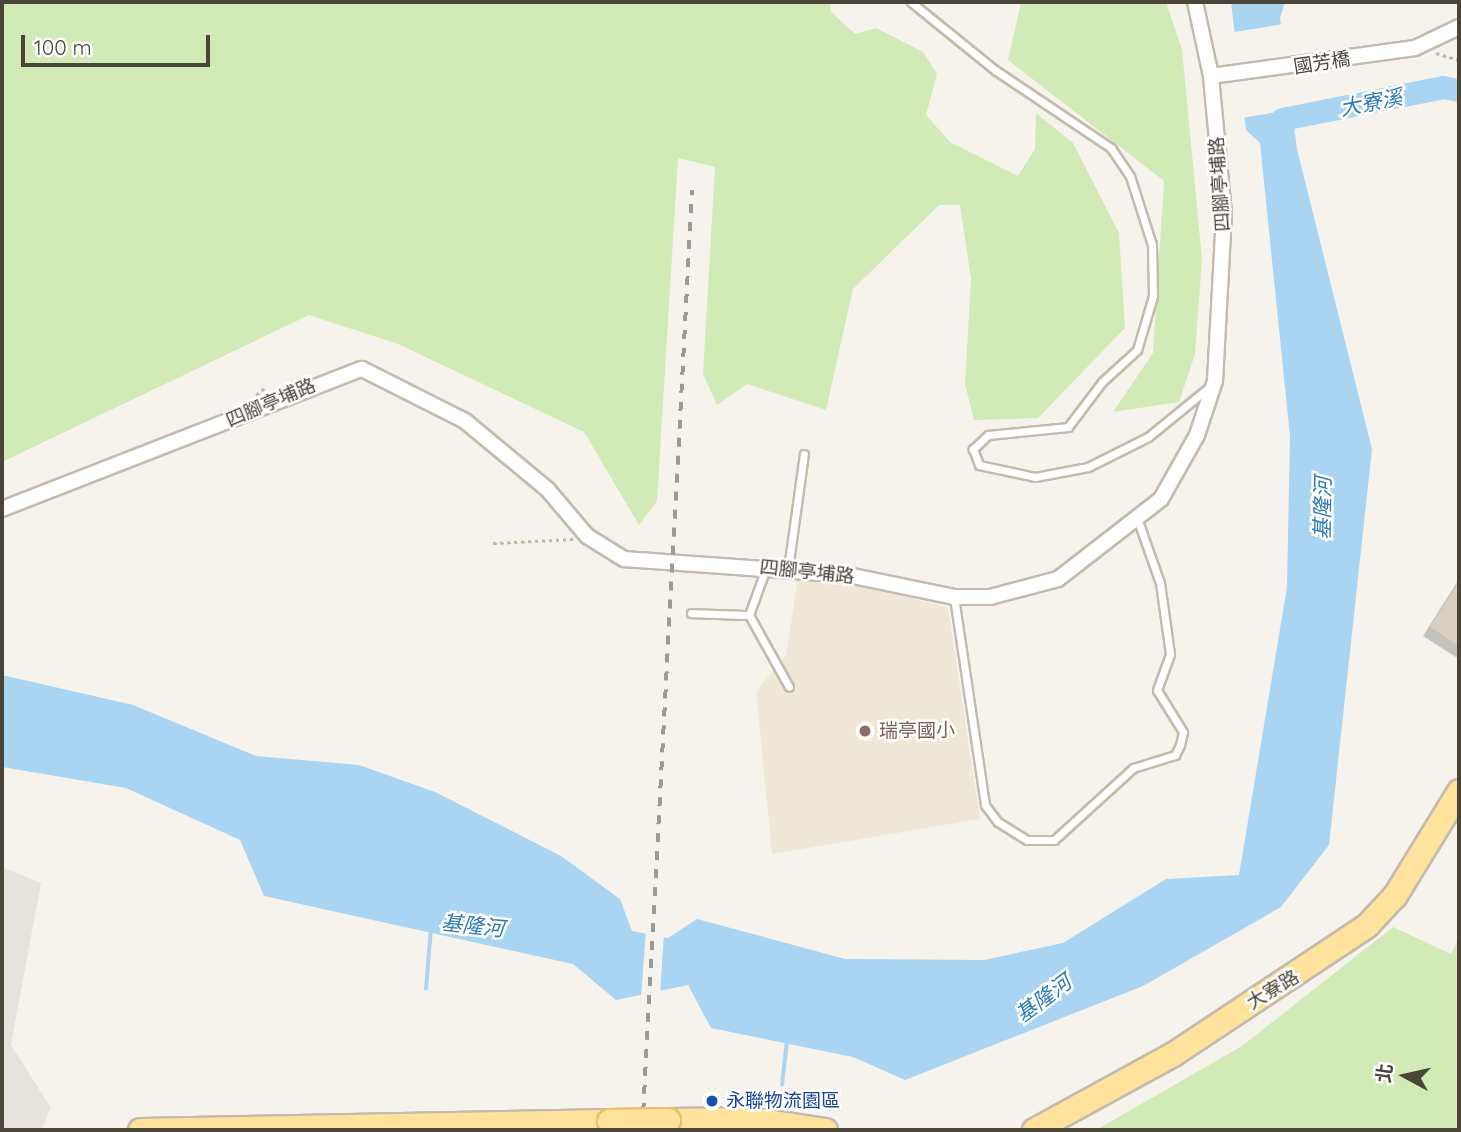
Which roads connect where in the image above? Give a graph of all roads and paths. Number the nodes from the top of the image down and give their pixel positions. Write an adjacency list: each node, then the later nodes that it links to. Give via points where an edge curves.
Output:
1 (911, 2): 7 (lane, via 995,70 1111,148 1130,176 1152,245 1153,296 1137,350 1101,382 1068,427 988,435 973,449 979,466 1035,477 1088,467 1148,437)
2 (1195, 2): 6 (street, 四腳亭埔路)
3 (1459, 27): 4 (street)
4 (1415, 48): 5 (path); 6 (street, 國芳橋, via 1228,78)
5 (1459, 60)
6 (1211, 76): 7 (street, 四腳亭埔路, via 1224,214)
7 (1215, 381): 10 (street, 四腳亭埔路, via 1197,435 1161,499)
8 (804, 454): 14 (lane)
9 (2, 509): 11 (street, 四腳亭埔路, via 362,369 412,389 474,428 548,490)
10 (1138, 522): 15 (street, 四腳亭埔路, via 1058,579 990,597); 15 (lane, via 1160,583 1170,654 1157,690 1183,732 1180,745 1175,755 1133,768 1054,840 1027,839 998,822 985,806)
11 (587, 536): 12 (path); 13 (street, 四腳亭埔路, via 624,559)
12 (493, 543)
13 (766, 568): 14 (street, 四腳亭埔路); 17 (lane)
14 (788, 569): 15 (street, 四腳亭埔路)
15 (954, 597)
16 (691, 613): 17 (lane)
17 (749, 615): 18 (lane)
18 (789, 687)
19 (1459, 791): 27 (main road, 大寮路, via 1395,895 1367,925 1173,1054)
20 (723, 1125): 21 (main road); 22 (main road, bridge, via 668,1119)
21 (775, 1126): 25 (main road)
22 (433, 1127): 24 (main road)
23 (271, 1128): 24 (main road); 26 (main road)
24 (369, 1129)
25 (813, 1129)
26 (139, 1130)
27 (1034, 1130)

